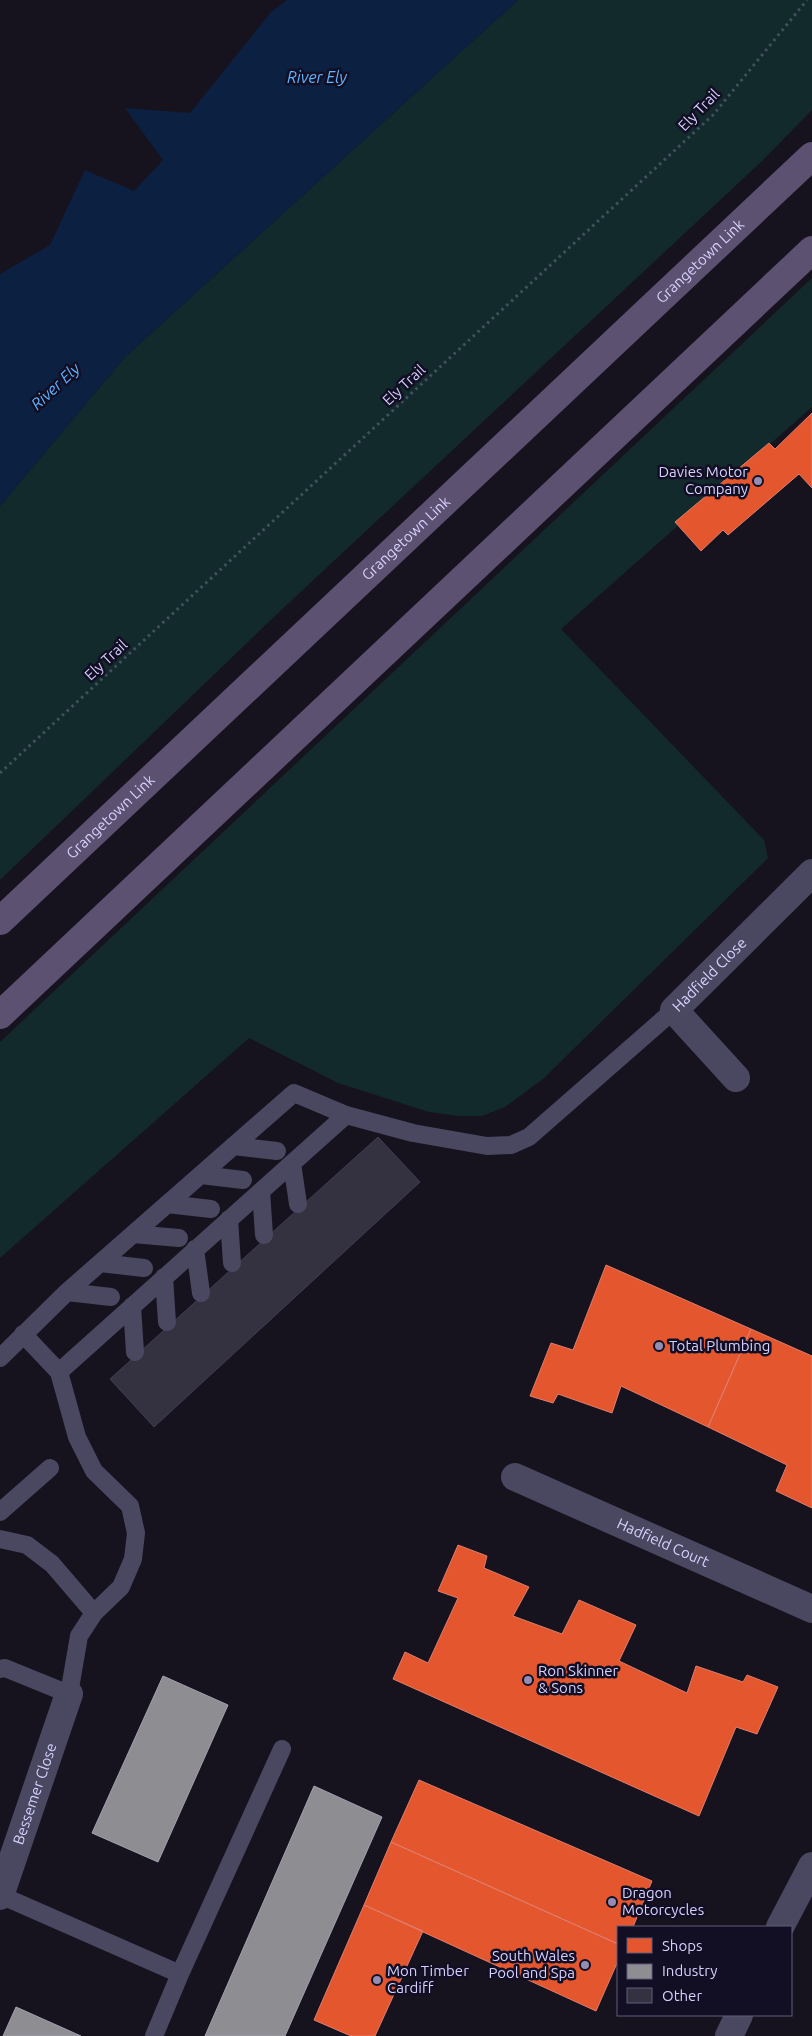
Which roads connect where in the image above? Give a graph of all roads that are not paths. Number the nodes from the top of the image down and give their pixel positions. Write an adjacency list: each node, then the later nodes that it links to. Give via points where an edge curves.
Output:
1 (812, 156): 4 (main road, Grangetown Link)
2 (812, 250): 6 (main road)
3 (812, 873): 5 (street, Hadfield Close)
4 (0, 921)
5 (674, 1010): 7 (street, Hadfield Close); 8 (lane, via 529,1137 511,1145 487,1146 413,1133)
6 (0, 1015)
7 (736, 1078)
8 (346, 1115): 9 (lane, via 294,1092); 11 (lane)
9 (233, 1146): 10 (lane); 12 (lane)
10 (277, 1151)
11 (292, 1163): 14 (lane); 16 (lane)
12 (201, 1175): 13 (lane); 15 (lane)
13 (243, 1180)
14 (261, 1191): 18 (lane); 20 (lane)
15 (167, 1204): 17 (lane); 19 (lane)
16 (298, 1204)
17 (212, 1209)
18 (229, 1219): 22 (lane); 24 (lane)
19 (133, 1234): 21 (lane); 23 (lane)
20 (264, 1235)
21 (179, 1238)
22 (196, 1249): 26 (lane); 28 (lane)
23 (100, 1263): 25 (lane); 27 (lane)
24 (232, 1263)
25 (144, 1268)
26 (164, 1277): 30 (lane); 31 (lane)
27 (67, 1292): 29 (lane); 32 (lane)
28 (201, 1293)
29 (111, 1297)
30 (132, 1306): 33 (lane); 35 (lane)
31 (167, 1322)
32 (23, 1334): 34 (lane); 35 (lane)
33 (135, 1352)
34 (0, 1358)
35 (58, 1372): 41 (lane, via 76,1437 94,1470 130,1506 136,1533 133,1558 121,1587)
36 (50, 1468): 38 (lane)
37 (515, 1477): 40 (street, Hadfield Court)
38 (0, 1512)
39 (0, 1539): 41 (lane, via 27,1545 52,1564)
40 (812, 1609)
41 (94, 1613): 43 (lane, via 79,1636)
42 (0, 1668): 43 (lane)
43 (69, 1694): 46 (street, Bessemer Close)
44 (282, 1750): 48 (lane)
45 (812, 1866): 47 (street)
46 (0, 1896): 48 (lane)
47 (781, 1926)
48 (180, 1974): 50 (lane)
49 (739, 2016): 51 (street)
50 (154, 2036)
51 (729, 2036)

